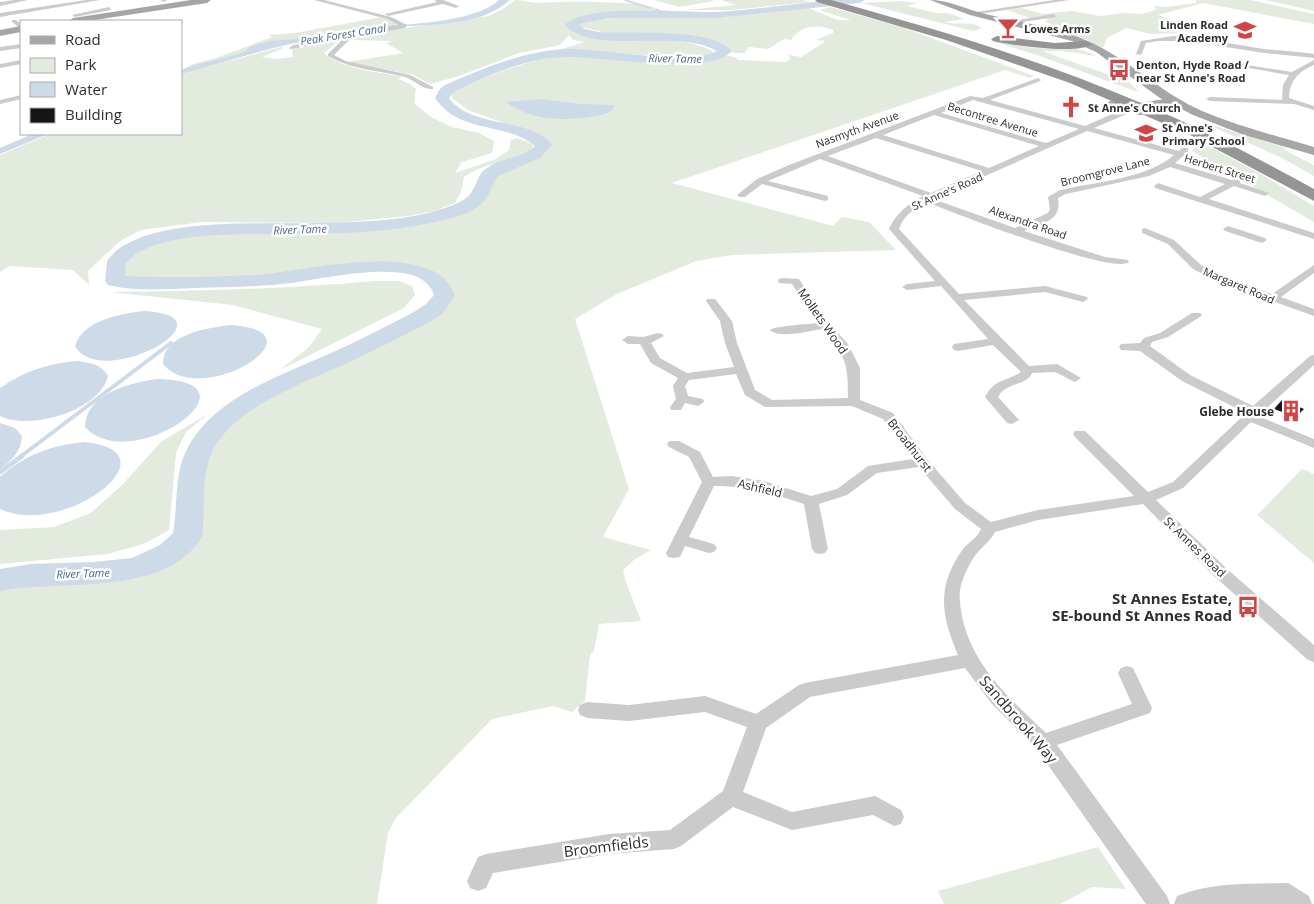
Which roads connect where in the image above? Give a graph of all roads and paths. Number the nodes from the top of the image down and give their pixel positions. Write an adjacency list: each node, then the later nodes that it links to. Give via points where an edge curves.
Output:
1 (25, 0): 11 (street)
2 (96, 0): 15 (street); 17 (street, via 110,10)
3 (206, 0): 18 (main road)
4 (321, 0): 25 (street, via 403,25)
5 (436, 0): 10 (street)
6 (819, 0): 19 (highway)
7 (836, 0): 19 (highway)
8 (934, 0): 13 (main road)
9 (1066, 0): 13 (street)
10 (443, 2): 12 (street); 14 (street)
11 (0, 4)
12 (456, 6)
13 (973, 13): 21 (main road)
14 (388, 14)
15 (0, 15)
16 (1054, 16): 21 (street)
17 (74, 18): 18 (main road)
18 (105, 19)
19 (899, 19): 26 (highway, via 1011,42 1055,46); 44 (highway); 58 (highway, via 1021,54 1121,91 1233,141); 62 (highway, via 1113,94 1227,147)
20 (14, 22): 22 (street)
21 (1009, 22): 26 (main road)
22 (20, 27)
23 (20, 28): 24 (main road)
24 (0, 33)
25 (356, 35): 28 (street); 38 (street, via 330,54 344,63 408,76)
26 (1086, 44): 45 (main road, via 1099,50)
27 (20, 46): 29 (street)
28 (292, 48)
29 (0, 49)
30 (1140, 54): 31 (street, via 1143,42 1179,37)
31 (1314, 56)
32 (20, 62): 34 (street)
33 (1314, 62): 35 (street)
34 (0, 66)
35 (1293, 74): 36 (street, via 1218,65 1191,72 1190,80); 43 (street, via 1287,82 1286,93 1286,99)
36 (1176, 79)
37 (1038, 80): 40 (street)
38 (431, 88)
39 (20, 97): 42 (street)
40 (985, 100): 48 (street, Nasmyth Avenue, via 973,98); 49 (street)
41 (1210, 100): 43 (street)
42 (0, 102)
43 (1292, 103): 46 (street)
44 (1111, 104): 47 (main road, St Anne's Road)
45 (1172, 104): 47 (main road, St Anne's Road, bridge); 52 (main road, via 1230,126)
46 (1314, 108)
47 (1135, 109): 49 (street, St Anne's Road)
48 (934, 113): 50 (street, Nasmyth Avenue); 51 (street, Becontree Avenue)
49 (1087, 129): 51 (street, St Anne's Road); 54 (street, Broomgrove Lane, via 1182,152)
50 (875, 135): 53 (street, Nasmyth Avenue); 55 (street)
51 (1046, 146): 55 (street, St Anne's Road)
52 (1314, 151)
53 (819, 156): 56 (street, Nasmyth Avenue); 64 (street, Alexandra Road)
54 (1169, 164): 57 (street, Herbert Street); 67 (street, Broomgrove Lane, via 1146,174 1063,192 1053,197 1055,209 1052,215)
55 (991, 171): 64 (street, St Anne's Road)
56 (760, 181): 61 (street, Nasmyth Avenue); 63 (street)
57 (1236, 181): 60 (street, Herbert Street); 65 (street)
58 (1314, 184)
59 (1158, 186): 65 (street)
60 (1266, 193)
61 (742, 195)
62 (1314, 196)
63 (825, 198)
64 (928, 198): 67 (street, Alexandra Road); 74 (street, St Anne's Road, via 904,210 894,229)
65 (1196, 202): 66 (street)
66 (1246, 214): 69 (street); 70 (street, via 1225,231)
67 (1016, 231): 71 (street, Alexandra Road, via 1104,260)
68 (1145, 231): 78 (street, Margaret Road, via 1171,242 1197,267)
69 (1314, 236)
70 (1262, 240)
71 (1124, 262)
72 (1314, 268): 78 (street)
73 (791, 279): 82 (street, Mollets Wood)
74 (943, 283): 75 (street); 76 (street, St Anne's Road)
75 (907, 287)
76 (957, 297): 77 (street, via 1044,288); 87 (street, St Anne's Road)
77 (1083, 299)
78 (1272, 299): 80 (street, Margaret Road)
79 (711, 301): 92 (street, Broadhurst, via 726,321)
80 (1314, 314)
81 (1196, 315): 90 (street, via 1148,340)
82 (825, 325): 83 (street, via 800,333); 97 (street, Mollets Wood, via 842,344 854,368)
83 (776, 330)
84 (658, 336): 86 (street)
85 (628, 340): 86 (street)
86 (644, 341): 94 (street, via 655,360)
87 (996, 341): 88 (street); 93 (street, St Anne's Road)
88 (958, 347)
89 (1125, 347): 90 (street)
90 (1143, 347): 98 (street, via 1197,385)
91 (1314, 359): 98 (street)
92 (740, 370): 94 (street); 97 (street, Broadhurst, via 749,392 770,404)
93 (1026, 370): 95 (street, via 1055,362); 99 (street, via 1026,375 995,389 991,398)
94 (685, 377): 96 (street, via 679,386 679,403)
95 (1075, 378)
96 (698, 402)
97 (854, 402): 103 (street, Broadhurst, via 888,416)
98 (1251, 414): 102 (street); 105 (street, via 1178,485)
99 (1012, 420)
100 (1080, 434): 105 (street, St Annes Road)
101 (674, 444): 104 (street, via 702,453 703,474)
102 (1314, 444)
103 (922, 462): 106 (street, via 873,469 842,492); 107 (street, Broadhurst, via 960,506)
104 (709, 482): 106 (street, Ashfield, via 732,481 764,486); 108 (street, via 677,546)
105 (1145, 498): 107 (street, via 1038,516); 110 (street, St Annes Road, via 1220,572)
106 (811, 501): 109 (street)
107 (989, 528): 111 (street, Sandbrook Way, via 959,570 950,603 956,630)
108 (709, 548)
109 (820, 548)
110 (1314, 655)
111 (969, 660): 114 (street, via 805,690); 115 (street, Sandbrook Way, via 998,699)
112 (1126, 673): 115 (street, via 1143,708)
113 (587, 710): 114 (street, via 628,713 705,704)
114 (758, 723): 116 (street)
115 (1043, 742): 119 (street, Sandbrook Way)
116 (731, 797): 117 (street, via 792,821 875,805); 118 (street, Broomfields, via 674,839 609,844 486,864)
117 (894, 817)
118 (478, 881)
119 (1159, 904)
120 (1185, 904): 121 (street, via 1224,895 1288,894)
121 (1301, 904)

